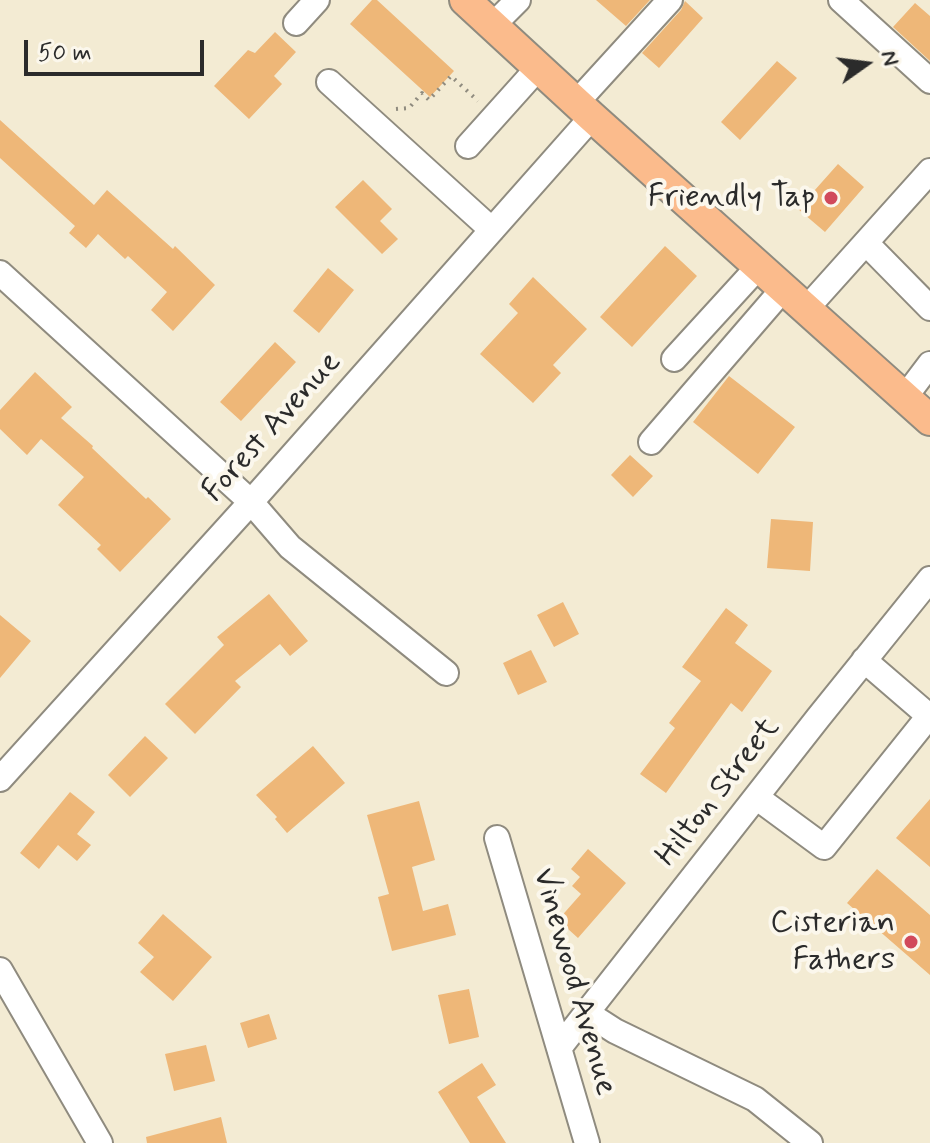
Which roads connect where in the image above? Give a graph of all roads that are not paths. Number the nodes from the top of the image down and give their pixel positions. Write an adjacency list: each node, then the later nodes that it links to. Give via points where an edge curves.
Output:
1 (317, 0): 6 (street)
2 (465, 0): 7 (main road)
3 (518, 0): 7 (street)
4 (670, 0): 11 (street, Forest Avenue)
5 (841, 0): 9 (street)
6 (296, 23)
7 (493, 25): 8 (main road)
8 (538, 68): 11 (main road); 12 (street)
9 (930, 81)
10 (329, 82): 14 (street)
11 (584, 110): 14 (street, Forest Avenue); 16 (main road)
12 (468, 146)
13 (930, 171): 15 (street)
14 (492, 230): 26 (street, Forest Avenue)
15 (866, 243): 19 (street); 20 (street)
16 (759, 266): 18 (main road); 21 (street)
17 (0, 273): 26 (street)
18 (784, 288): 19 (main road); 25 (street)
19 (807, 308): 23 (main road)
20 (930, 308)
21 (674, 359)
22 (930, 364): 23 (street)
23 (905, 397): 24 (main road)
24 (930, 420)
25 (651, 442)
26 (251, 502): 29 (street, via 290,547); 30 (street, Forest Avenue)
27 (930, 579): 28 (street, Hilton Street)
28 (864, 660): 31 (street, Hilton Street); 31 (street, via 929,716 824,847)
29 (446, 673)
30 (0, 779)
31 (756, 797): 34 (street, Hilton Street)
32 (497, 838): 35 (street, Vinewood Avenue)
33 (0, 970): 36 (street)
34 (587, 1013): 35 (street, Hilton Street); 38 (street, via 755,1099)
35 (559, 1048): 37 (street, Vinewood Avenue)
36 (100, 1143)
37 (587, 1143)
38 (810, 1143)

